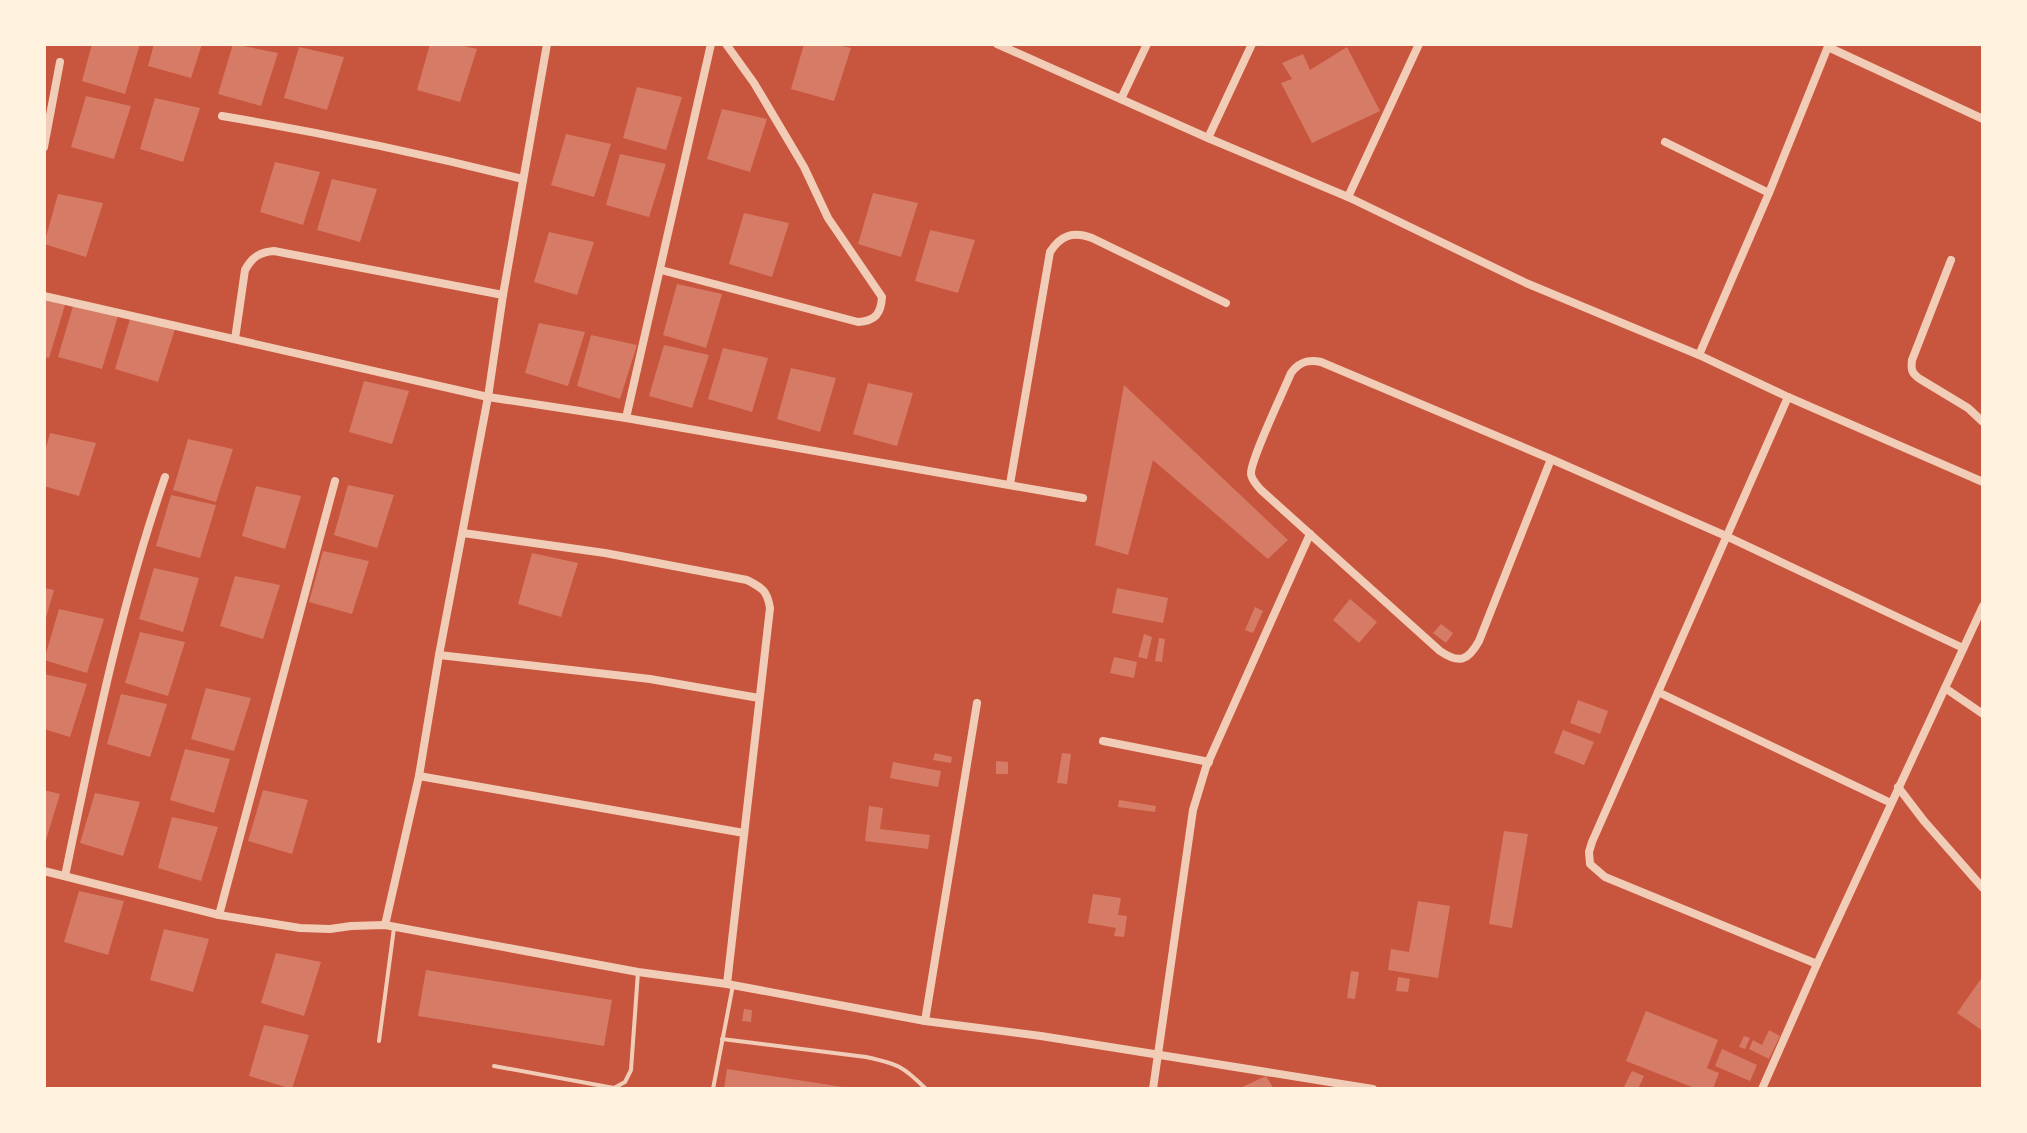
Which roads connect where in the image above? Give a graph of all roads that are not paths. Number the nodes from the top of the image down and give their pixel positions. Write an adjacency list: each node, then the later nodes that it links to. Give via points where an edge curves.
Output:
1 (547, 44): 16 (street)
2 (711, 44): 20 (street)
3 (726, 44): 20 (street, via 804,167 828,218 882,297 882,308 868,322 858,322)
4 (997, 44): 10 (street)
5 (1147, 44): 10 (street)
6 (1252, 44): 13 (street)
7 (1419, 44): 18 (street)
8 (1828, 46): 12 (street); 17 (street)
9 (60, 62): 15 (street)
10 (1121, 99): 13 (street)
11 (222, 116): 16 (street)
12 (1983, 119)
13 (1208, 138): 18 (street)
14 (1665, 142): 17 (street)
15 (44, 147)
16 (523, 179): 21 (street)
17 (1769, 193): 25 (street)
18 (1348, 197): 25 (street, via 1526,283)
19 (1951, 260): 29 (street, via 1911,369)
20 (661, 270): 28 (street)
21 (503, 295): 24 (street, via 264,252 245,270); 26 (street)
22 (44, 296): 24 (street)
23 (1226, 303): 34 (street, via 1092,238 1073,233 1063,237 1050,252)
24 (235, 339): 26 (street)
25 (1699, 355): 27 (street)
26 (488, 397): 28 (street); 36 (street)
27 (1788, 397): 33 (street); 38 (street)
28 (626, 418): 34 (street)
29 (1983, 422)
30 (1551, 459): 37 (street, via 1479,641 1465,658 1457,660 1440,651); 37 (street, via 1321,362 1304,362 1291,373 1251,476); 38 (street)
31 (165, 477): 54 (street, via 111,658)
32 (335, 481): 56 (street)
33 (1983, 482)
34 (1010, 484): 35 (street)
35 (1083, 498)
36 (463, 533): 41 (street); 44 (street, via 747,580 768,596 770,608)
37 (1310, 534): 48 (street)
38 (1726, 536): 40 (street); 43 (street)
39 (1983, 606): 40 (street)
40 (1963, 648): 42 (street)
41 (439, 655): 44 (street, via 650,679); 49 (street)
42 (1945, 688): 46 (street); 50 (street)
43 (1658, 692): 51 (street); 58 (street, via 1592,842 1590,864 1605,877)
44 (759, 698): 52 (street)
45 (977, 703): 61 (street)
46 (1983, 714)
47 (1103, 741): 48 (street)
48 (1209, 762): 64 (street, via 1193,810)
49 (419, 776): 52 (street); 57 (street)
50 (1898, 787): 51 (street); 55 (street)
51 (1891, 803): 58 (street)
52 (744, 833): 60 (street)
53 (44, 871): 54 (street)
54 (65, 876): 56 (street)
55 (1983, 888)
56 (219, 915): 57 (street, via 312,930)
57 (389, 926): 59 (street); 63 (lane)
58 (1817, 964): 70 (street)
59 (638, 972): 60 (street); 65 (lane, via 631,1070 625,1082 614,1088)
60 (730, 985): 61 (street); 62 (lane)
61 (925, 1021): 64 (street)
62 (722, 1039): 66 (lane); 67 (lane, via 889,1062 907,1070)
63 (379, 1041)
64 (1158, 1055): 68 (street); 69 (street)
65 (494, 1066)
66 (713, 1089)
67 (926, 1089)
68 (1153, 1089)
69 (1373, 1089)
70 (1762, 1089)

